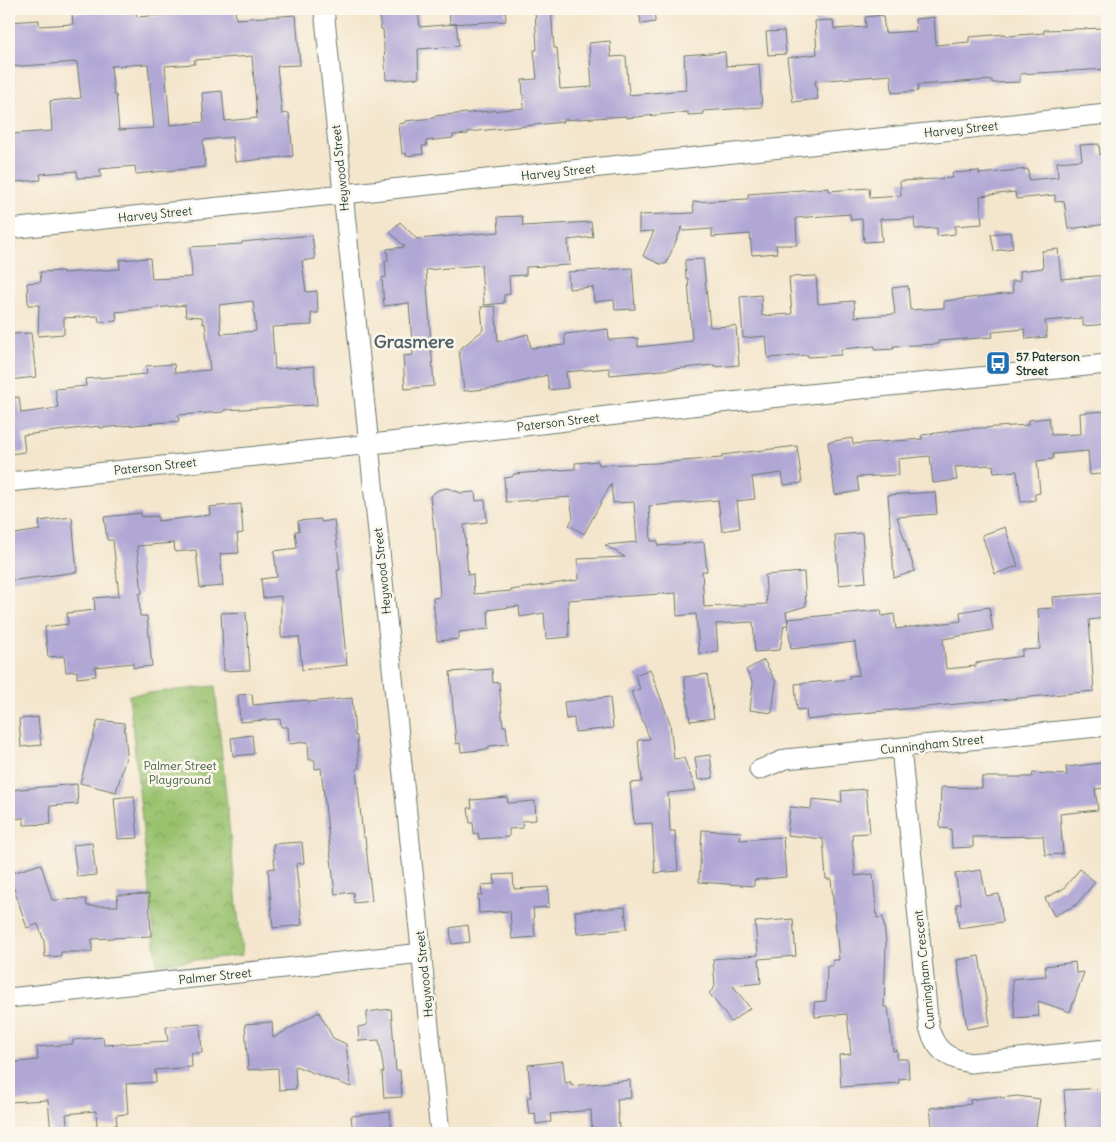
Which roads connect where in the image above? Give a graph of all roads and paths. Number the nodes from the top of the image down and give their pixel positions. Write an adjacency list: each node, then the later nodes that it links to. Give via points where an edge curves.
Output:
1 (324, 9): 3 (street, Heywood Street)
2 (1107, 114): 3 (street, Harvey Street)
3 (343, 194): 4 (street, Harvey Street); 6 (street, Heywood Street)
4 (9, 229)
5 (1107, 364): 6 (street, Paterson Street, via 700,405)
6 (368, 444): 7 (street, Paterson Street); 11 (street, Heywood Street)
7 (9, 482)
8 (1107, 726): 9 (street, Cunningham Street)
9 (901, 748): 10 (street, Cunningham Street, via 786,759); 13 (street, Cunningham Crescent, via 929,1028 933,1040 941,1051 955,1060 970,1063)
10 (759, 770)
11 (422, 953): 12 (street, Palmer Street); 14 (street, Heywood Street)
12 (9, 998)
13 (1107, 1049)
14 (440, 1133)

